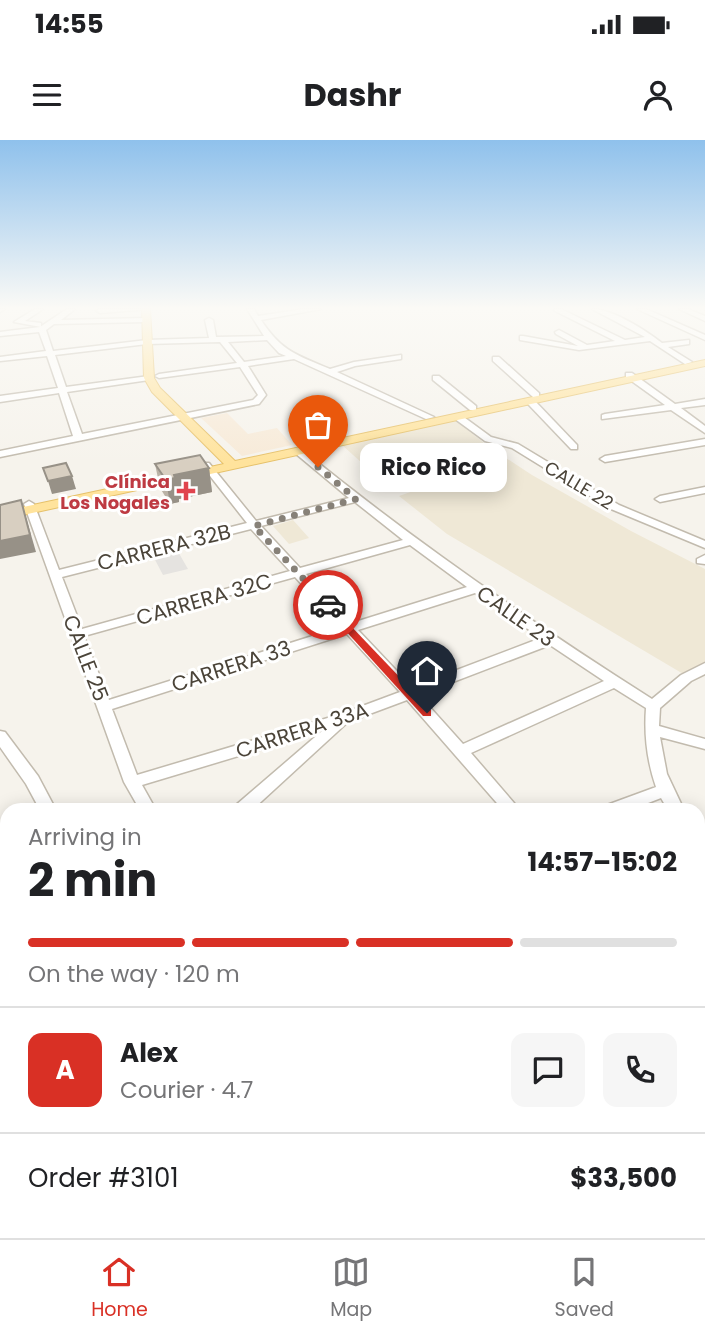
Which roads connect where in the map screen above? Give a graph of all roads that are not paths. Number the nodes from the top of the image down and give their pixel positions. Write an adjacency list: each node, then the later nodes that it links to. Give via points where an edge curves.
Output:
1 (52, 360): 16 (street)
2 (152, 360): 13 (main road)
3 (240, 360): 11 (street)
4 (271, 360): 11 (street)
5 (303, 360): 12 (street)
6 (378, 360): 12 (street)
7 (497, 360): 17 (street)
8 (685, 360): 10 (street)
9 (705, 361): 10 (main road); 14 (main road)
10 (688, 362): 14 (main road)
11 (243, 364): 13 (street); 22 (street, via 263,397)
12 (330, 372): 23 (street)
13 (154, 377): 16 (street); 22 (main road, via 156,390)
14 (631, 377): 17 (main road); 20 (street)
15 (436, 378): 21 (street)
16 (61, 391): 18 (street); 27 (street)
17 (533, 398): 21 (main road); 24 (main road); 29 (street)
18 (0, 399)
19 (705, 402): 20 (street)
20 (674, 407): 25 (street); 26 (street)
21 (473, 408): 23 (main road)
22 (188, 417): 27 (street); 33 (main road)
23 (429, 417): 33 (main road)
24 (458, 417): 30 (main road); 43 (street, CALLE 22, via 488,439 515,446 615,507)
25 (605, 417)
26 (703, 427)
27 (79, 439): 31 (street)
28 (705, 442): 32 (street)
29 (575, 447)
30 (298, 451): 33 (main road); 36 (street, CALLE 23)
31 (0, 454)
32 (605, 459)
33 (235, 461): 34 (main road)
34 (207, 467): 38 (main road); 41 (street)
35 (705, 490): 37 (street)
36 (356, 499): 41 (street, CARRERA 32B); 42 (street, CALLE 23)
37 (660, 499)
38 (30, 507): 39 (main road); 40 (main road); 45 (street, CALLE 25)
39 (0, 510)
40 (0, 516)
41 (254, 526): 44 (street); 45 (street, CARRERA 32B)
42 (411, 541): 44 (street, CARRERA 32C); 46 (street, CALLE 23)
43 (705, 545)
44 (298, 573): 47 (street); 48 (street, CARRERA 32C)
45 (54, 575): 48 (street, CALLE 25)
46 (477, 589): 47 (street, CARRERA 33); 49 (street, CALLE 23)
47 (350, 628): 54 (street); 55 (street, CARRERA 33)
48 (77, 634): 55 (street, CALLE 25)
49 (549, 640): 52 (street, CALLE 23); 54 (street, CARRERA 33A)
50 (705, 668): 51 (street)
51 (686, 678): 53 (street); 56 (street)
52 (615, 682): 56 (street, CALLE 23); 61 (street)
53 (705, 682)
54 (410, 694): 57 (street, CARRERA 33A); 61 (street)
55 (105, 705): 62 (street, CALLE 25)
56 (653, 706): 58 (street)
57 (346, 718): 62 (street, CARRERA 33A); 66 (street)
58 (651, 729): 60 (street); 63 (street)
59 (0, 736): 64 (street)
60 (705, 744)
61 (461, 751): 67 (street)
62 (132, 782): 65 (street, CALLE 25)
63 (663, 791): 68 (street); 69 (street)
64 (44, 803)
65 (144, 803)
66 (250, 803)
67 (506, 803)
68 (631, 803)
69 (671, 803)

